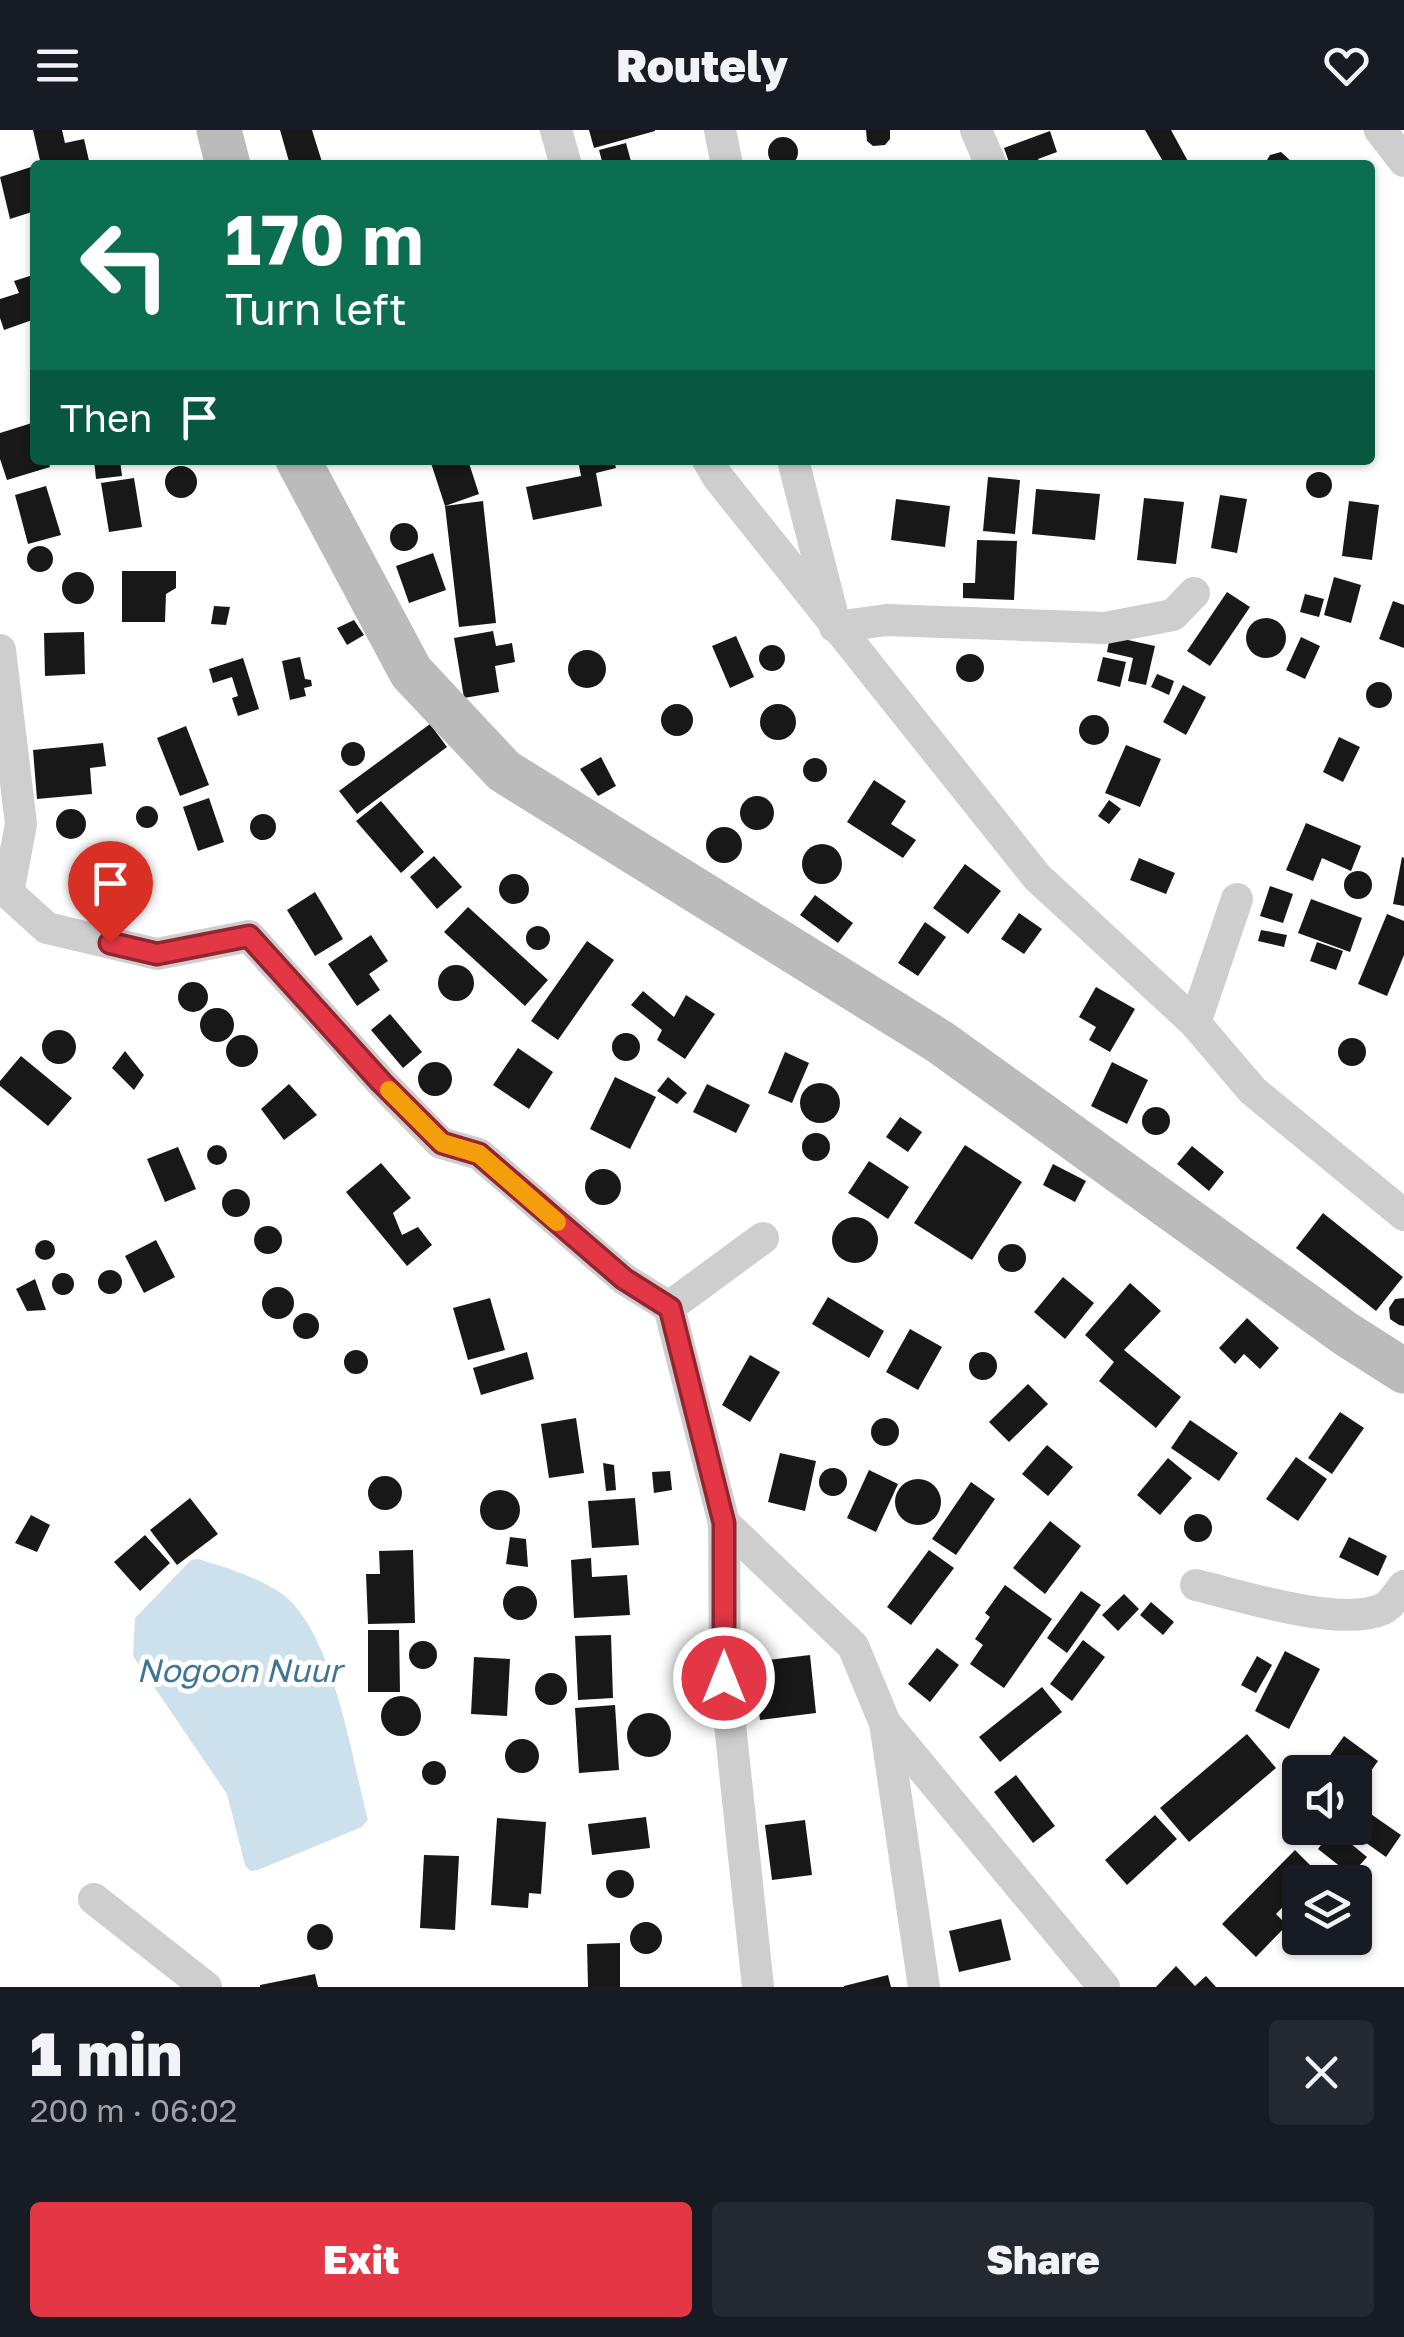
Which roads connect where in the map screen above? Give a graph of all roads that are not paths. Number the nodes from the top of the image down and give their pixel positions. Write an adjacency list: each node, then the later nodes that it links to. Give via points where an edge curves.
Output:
1 (219, 130): 6 (street)
2 (556, 130): 7 (street)
3 (720, 130): 8 (street)
4 (976, 130): 9 (street)
5 (1380, 130): 10 (street)
6 (227, 160)
7 (565, 160)
8 (727, 160)
9 (988, 160)
10 (1404, 161)
11 (301, 465): 23 (street, via 411,672 504,771 940,1042)
12 (711, 465): 15 (street)
13 (794, 465): 15 (street)
14 (1194, 593): 15 (street, via 1173,615 1105,628 887,620)
15 (835, 627): 19 (street, via 1036,877)
16 (0, 650): 17 (street, via 20,824)
17 (4, 892): 22 (street, via 47,928 157,954 249,936 442,1143 479,1154 624,1279)
18 (1236, 899): 19 (street)
19 (1195, 1023): 20 (street, via 1253,1091)
20 (1404, 1215)
21 (763, 1238): 22 (street)
22 (670, 1308): 24 (street)
23 (1404, 1371)
24 (724, 1523): 27 (street, via 853,1646); 30 (street, via 724,1678)
25 (1196, 1584): 26 (street, via 1352,1616 1386,1608)
26 (1404, 1586)
27 (885, 1723): 31 (street); 32 (street)
28 (94, 1900): 29 (street)
29 (206, 1987)
30 (758, 1987)
31 (924, 1987)
32 (1104, 1987)

